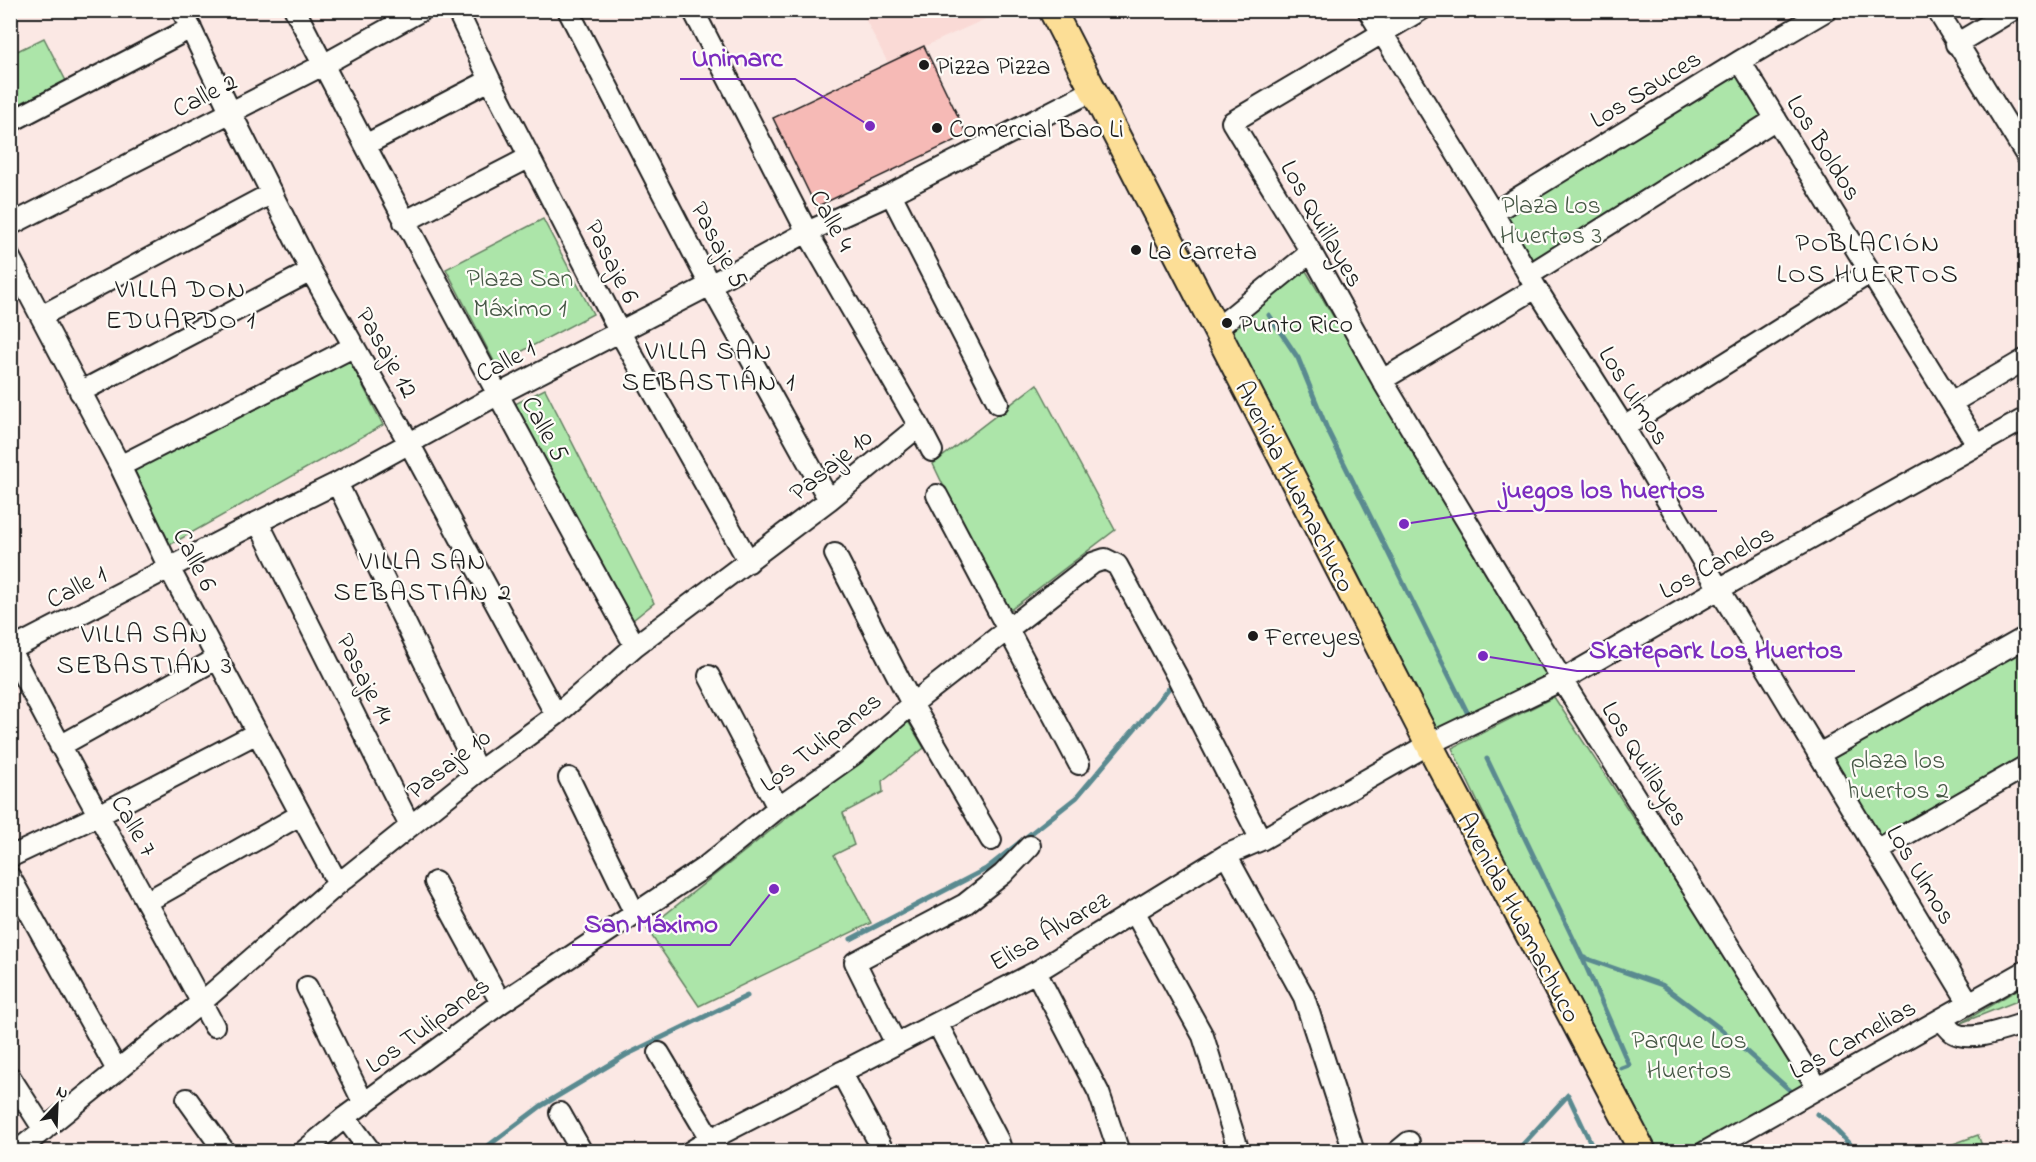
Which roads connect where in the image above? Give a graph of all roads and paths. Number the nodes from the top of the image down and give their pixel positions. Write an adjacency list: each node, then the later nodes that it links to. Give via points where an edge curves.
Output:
1 (295, 10): 16 (street, Calle 5)
2 (422, 10): 16 (street, Calle 2)
3 (457, 10): 17 (street, Pasaje 6)
4 (568, 10): 37 (street, Pasaje 5)
5 (693, 10): 31 (street, Calle 4)
6 (1052, 10): 18 (main road, Avenida Huamachuco)
7 (1368, 10): 13 (street, Los Ulmos)
8 (1421, 10): 13 (street)
9 (1827, 10): 15 (street, Los Sauces)
10 (1937, 10): 14 (street)
11 (2013, 10): 14 (street)
12 (186, 19): 19 (street, Pasaje 12); 21 (street)
13 (1383, 33): 28 (street, Los Ulmos); 32 (street, Los Quillayes, via 1232,122)
14 (1956, 44): 22 (street)
15 (1740, 61): 20 (street, Los Boldos); 28 (street, Los Sauces)
16 (323, 65): 19 (street, Calle 2); 23 (street, Calle 5)
17 (490, 80): 23 (street); 25 (street, Pasaje 6)
18 (1092, 91): 27 (street, Calle 1); 39 (main road, Avenida Huamachuco)
19 (230, 111): 26 (street, Pasaje 12); 30 (street, Calle 2)
20 (1776, 119): 35 (street, Los Boldos); 36 (street)
21 (10, 122)
22 (2019, 128): 24 (street)
23 (365, 145): 29 (street, Calle 5)
24 (2025, 155)
25 (530, 157): 29 (street); 40 (street, Pasaje 6)
26 (272, 193): 34 (street, Pasaje 12); 38 (street)
27 (891, 194): 31 (street, Calle 1); 46 (street)
28 (1493, 213): 36 (street, Los Ulmos)
29 (404, 222): 45 (street, Calle 5)
30 (10, 225)
31 (807, 232): 37 (street, Calle 1); 49 (street, Calle 4)
32 (1311, 252): 39 (street); 43 (street, Los Quillayes)
33 (10, 258): 38 (street, Calle 6)
34 (311, 271): 41 (street, Pasaje 12); 44 (street)
35 (1871, 272): 47 (street, Los Boldos); 50 (street)
36 (1532, 281): 43 (street); 50 (street, Los Ulmos)
37 (710, 285): 40 (street, Calle 1); 57 (street, Pasaje 5)
38 (41, 316): 44 (street, Calle 6)
39 (1215, 330): 73 (main road, Avenida Huamachuco)
40 (619, 331): 45 (street, Calle 1); 60 (street, Pasaje 6)
41 (353, 347): 51 (street, Pasaje 12); 54 (street)
42 (2025, 359): 47 (street)
43 (1382, 380): 69 (street, Los Quillayes)
44 (80, 392): 54 (street, Calle 6)
45 (497, 395): 51 (street, Calle 1); 65 (street, Calle 5)
46 (998, 403)
47 (1952, 404): 52 (street, Los Boldos)
48 (2025, 418): 52 (street, Los Canelos)
49 (919, 426): 53 (street, Calle 4); 57 (street, Pasaje 10)
50 (1624, 427): 62 (street, Los Ulmos)
51 (409, 443): 55 (street, Calle 1); 71 (street, Pasaje 12)
52 (1977, 445): 62 (street, Los Canelos)
53 (932, 451)
54 (120, 466): 61 (street, Calle 6)
55 (337, 483): 58 (street, Calle 1); 78 (street)
56 (937, 495): 63 (street)
57 (830, 500): 60 (street, Pasaje 10)
58 (258, 522): 61 (street, Calle 1); 83 (street, Pasaje 14)
59 (835, 554): 70 (street)
60 (749, 562): 65 (street, Pasaje 10)
61 (169, 568): 66 (street, Calle 1); 67 (street, Calle 6)
62 (1719, 589): 69 (street, Los Canelos); 75 (street, Los Ulmos)
63 (1008, 630): 70 (street, Los Tulipanes); 76 (street); 85 (street, Los Tulipanes, via 1093,563 1105,559 1117,565)
64 (2025, 637): 75 (street)
65 (635, 646): 71 (street, Pasaje 10)
66 (11, 650): 74 (street, Calle 7)
67 (218, 658): 72 (street, Calle 6); 74 (street)
68 (709, 676): 80 (street)
69 (1562, 680): 73 (street, Los Canelos); 111 (street, Los Quillayes)
70 (912, 704): 80 (street, Los Tulipanes, via 853,755); 84 (street)
71 (556, 715): 78 (street, Pasaje 10)
72 (257, 733): 81 (street); 82 (street, Calle 6)
73 (1429, 744): 85 (street, Elisa Álvarez); 129 (main road, Avenida Huamachuco)
74 (60, 746): 81 (street, Calle 7)
75 (1820, 754): 87 (street, Los Ulmos)
76 (1079, 764)
77 (2025, 766): 87 (street)
78 (478, 772): 83 (street, Pasaje 10)
79 (569, 778): 95 (street)
80 (778, 808): 95 (street, Los Tulipanes, via 705,867)
81 (99, 815): 89 (street); 93 (street, Calle 7)
82 (300, 815): 92 (street, Calle 6); 93 (street)
83 (410, 826): 92 (street, Pasaje 10)
84 (991, 840)
85 (1261, 840): 88 (street, Elisa Álvarez)
86 (1030, 846): 106 (street, via 965,904 855,962)
87 (1877, 851): 101 (street, Los Ulmos)
88 (1226, 855): 94 (street, Elisa Álvarez); 128 (street, via 1304,997)
89 (10, 857)
90 (10, 877): 108 (street)
91 (435, 882): 100 (street)
92 (338, 884): 99 (street, Pasaje 10)
93 (148, 901): 99 (street, Calle 7)
94 (1134, 911): 97 (street, Elisa Álvarez); 127 (street, via 1203,1036)
95 (635, 914): 100 (street, Los Tulipanes)
96 (2025, 971): 101 (street, Las Camelias)
97 (1036, 972): 103 (street, Elisa Álvarez); 126 (street, via 1099,1093)
98 (306, 987): 113 (street)
99 (202, 1002): 105 (street, Calle 7); 108 (street, Pasaje 10)
100 (501, 1003): 113 (street, Los Tulipanes)
101 (1969, 1003): 102 (street, Las Camelias)
102 (1941, 1019): 104 (street, via 1952,1033 1961,1036 1993,1033); 111 (street, Las Camelias)
103 (937, 1023): 106 (street, Elisa Álvarez); 125 (street)
104 (2025, 1023)
105 (214, 1026)
106 (896, 1044): 109 (street, Elisa Álvarez)
107 (659, 1053): 117 (street)
108 (117, 1070): 116 (street, Pasaje 10)
109 (841, 1072): 117 (street, Elisa Álvarez); 124 (street)
110 (10, 1077): 116 (street)
111 (1818, 1088): 130 (street, Las Camelias)
112 (187, 1099): 119 (street)
113 (364, 1104): 115 (street, Los Tulipanes)
114 (560, 1113): 122 (street)
115 (345, 1118): 120 (street, Los Tulipanes); 121 (street)
116 (44, 1130): 118 (street, Pasaje 10)
117 (715, 1145): 123 (street, Elisa Álvarez)
118 (16, 1152)
119 (225, 1152)
120 (303, 1152)
121 (371, 1152)
122 (582, 1152)
123 (690, 1152)
124 (884, 1152)
125 (1002, 1152)
126 (1119, 1152)
127 (1239, 1152)
128 (1354, 1152)
129 (1643, 1152)
130 (1705, 1152)

